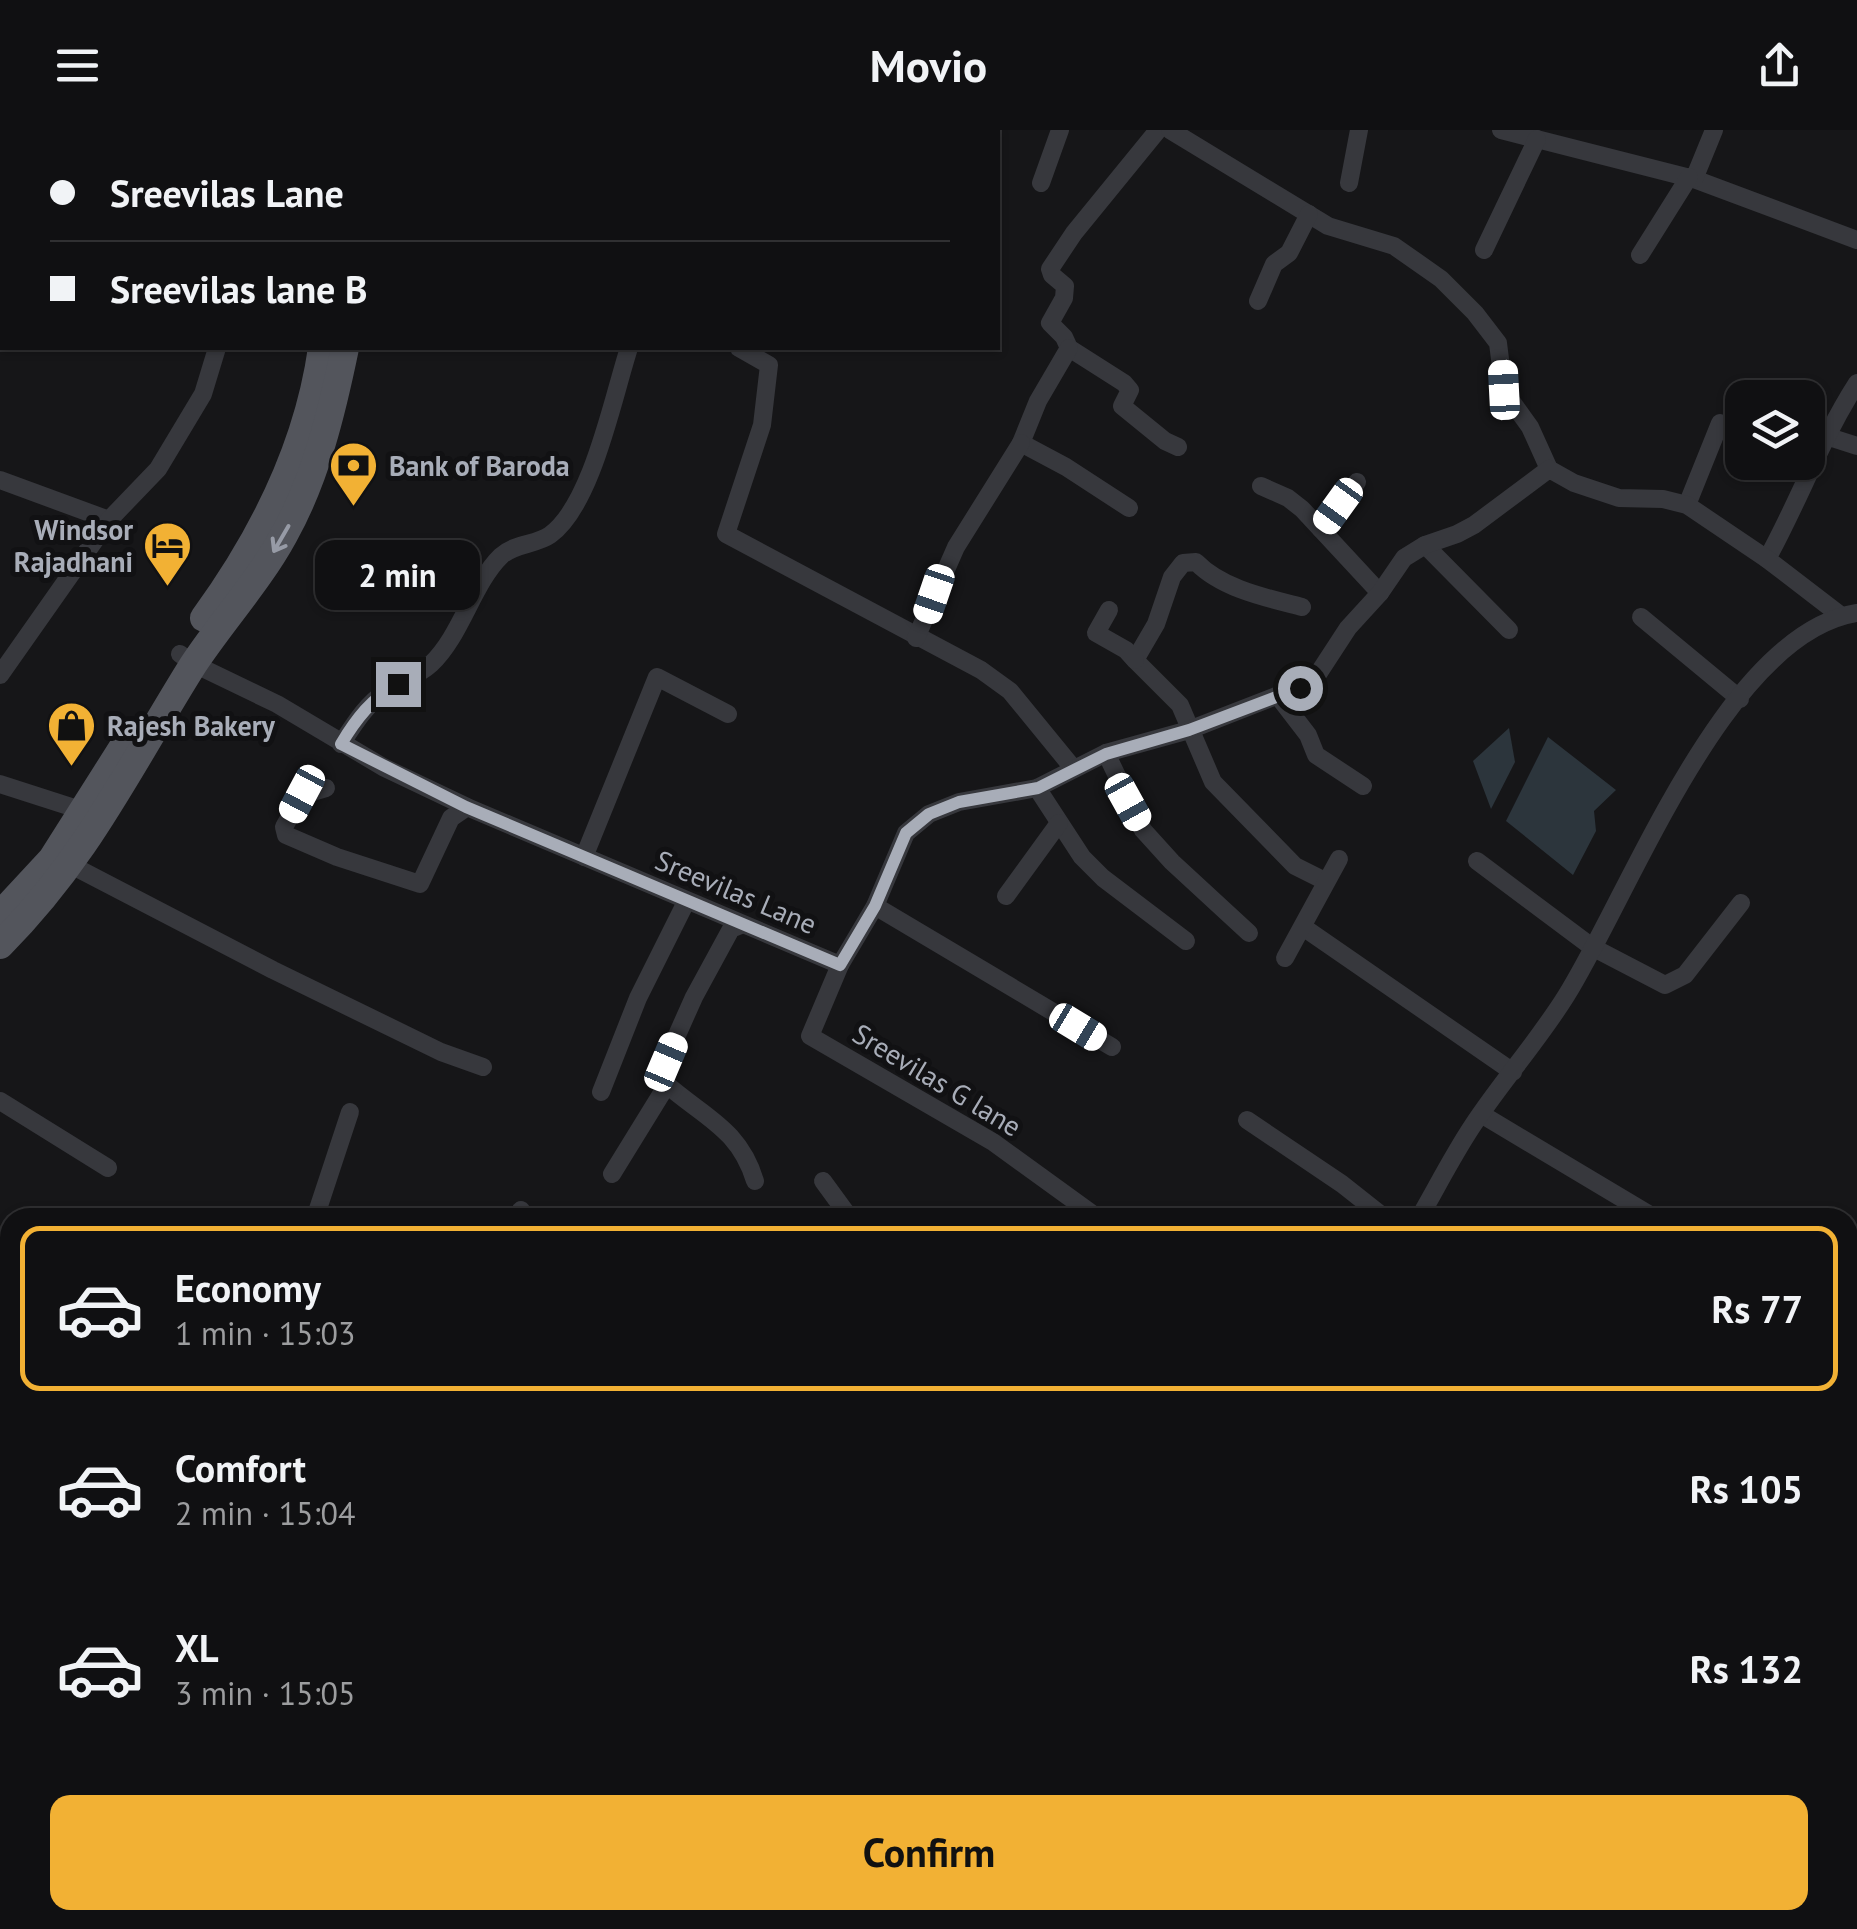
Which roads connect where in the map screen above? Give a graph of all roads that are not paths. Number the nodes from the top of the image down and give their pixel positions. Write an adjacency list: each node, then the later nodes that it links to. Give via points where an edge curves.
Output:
1 (1060, 130): 9 (street)
2 (1158, 130): 16 (street, via 1050,269 1065,286 1050,323)
3 (1170, 130): 11 (street)
4 (1359, 130): 10 (street)
5 (1502, 130): 7 (street)
6 (1714, 130): 8 (street)
7 (1537, 139): 8 (street); 13 (street)
8 (1692, 178): 12 (street); 14 (street)
9 (1040, 183)
10 (1348, 183)
11 (1309, 214): 15 (street); 30 (street, via 1394,246 1442,279 1475,313 1498,343 1504,390)
12 (1857, 240)
13 (1484, 250)
14 (1640, 255)
15 (1258, 301)
16 (1069, 348): 27 (street); 29 (street, via 1124,383 1130,390 1122,406)
17 (212, 350): 36 (street, via 202,394 183,431)
18 (322, 350): 47 (main road, via 301,440 277,499)
19 (345, 350): 47 (main road, one-way to 47, via 314,465 285,534)
20 (627, 350): 54 (street, via 594,465 572,511 547,538 502,554 431,664 382,693)
21 (743, 350): 23 (street)
22 (777, 350): 23 (street)
23 (769, 365): 46 (street, via 762,425 726,534)
24 (1857, 385): 26 (street)
25 (1720, 423): 34 (street)
26 (1826, 436): 28 (street); 39 (street)
27 (1021, 443): 35 (street); 46 (street, via 956,547)
28 (1857, 446)
29 (1178, 447)
30 (1549, 469): 34 (street, via 1619,498); 38 (street, Sreevilas Lane, via 1474,525)
31 (0, 480): 36 (street)
32 (1356, 482): 37 (street)
33 (1261, 486): 37 (street, via 1288,498)
34 (1688, 505): 39 (street)
35 (1129, 508)
36 (110, 520): 49 (street)
37 (1321, 530): 40 (street)
38 (1424, 545): 40 (street, Sreevilas Lane, via 1404,558); 45 (street)
39 (1768, 559): 43 (street)
40 (1380, 593): 50 (street, Sreevilas Lane, via 1318,674)
41 (1302, 607): 48 (street, via 1183,562)
42 (1108, 610): 48 (street, via 1096,633)
43 (1848, 614): 51 (street, via 1803,635)
44 (1641, 617): 51 (street)
45 (1509, 630)
46 (916, 638): 56 (street, via 1010,691)
47 (187, 659): 54 (street, Sreevilas Lane); 62 (main road)
48 (1135, 660): 53 (street, via 1180,705)
49 (0, 675)
50 (1278, 696): 53 (street, Sreevilas Lane); 58 (street, via 1316,756)
51 (1740, 698): 79 (street, via 1696,754)
52 (728, 714): 64 (street, via 658,677)
53 (1189, 730): 55 (street, Sreevilas Lane); 68 (street, via 1213,782 1295,866)
54 (341, 744): 61 (street, Sreevilas Lane)
55 (1106, 754): 56 (street, Sreevilas Lane); 76 (street, via 1143,830)
56 (1073, 768): 60 (street, Sreevilas Lane)
57 (0, 784): 62 (street)
58 (1363, 786)
59 (326, 788): 61 (street, via 302,794 286,835 420,884 451,818)
60 (1038, 788): 63 (street); 72 (street, Sreevilas Lane, via 929,814 906,833)
61 (466, 807): 64 (street, Sreevilas Lane)
62 (94, 815): 67 (main road); 73 (main road)
63 (1058, 823): 69 (street); 77 (street, via 1103,878)
64 (584, 857): 70 (street, Sreevilas Lane)
65 (1339, 860): 75 (street)
66 (1477, 861): 79 (street)
67 (71, 865): 78 (main road); 83 (street, via 289,978)
68 (1321, 879)
69 (1006, 896)
70 (686, 902): 74 (street, Sreevilas Lane); 86 (street)
71 (1741, 902): 79 (street, via 1686,975 1665,985)
72 (875, 906): 81 (street, Sreevilas Lane); 82 (street)
73 (0, 915)
74 (742, 925): 81 (street, Sreevilas Lane); 85 (street, via 731,929 694,997 666,1062)
75 (1303, 927): 80 (street); 84 (street)
76 (1249, 933)
77 (1186, 942)
78 (0, 945)
79 (1592, 946): 84 (street)
80 (1285, 958)
81 (840, 965): 97 (street, Sreevilas G lane, via 810,1036 993,1142)
82 (1112, 1047)
83 (482, 1067)
84 (1514, 1072): 89 (street)
85 (665, 1083): 92 (street); 93 (street, via 717,1122 746,1154)
86 (601, 1092)
87 (0, 1101): 91 (street)
88 (350, 1112): 95 (street)
89 (1481, 1114): 99 (street); 100 (street)
90 (1247, 1120): 98 (street)
91 (108, 1168)
92 (612, 1174)
93 (755, 1181)
94 (823, 1181): 96 (street)
95 (318, 1208)
96 (843, 1208)
97 (1084, 1208)
98 (1372, 1208)
99 (1425, 1208)
100 (1638, 1208)

